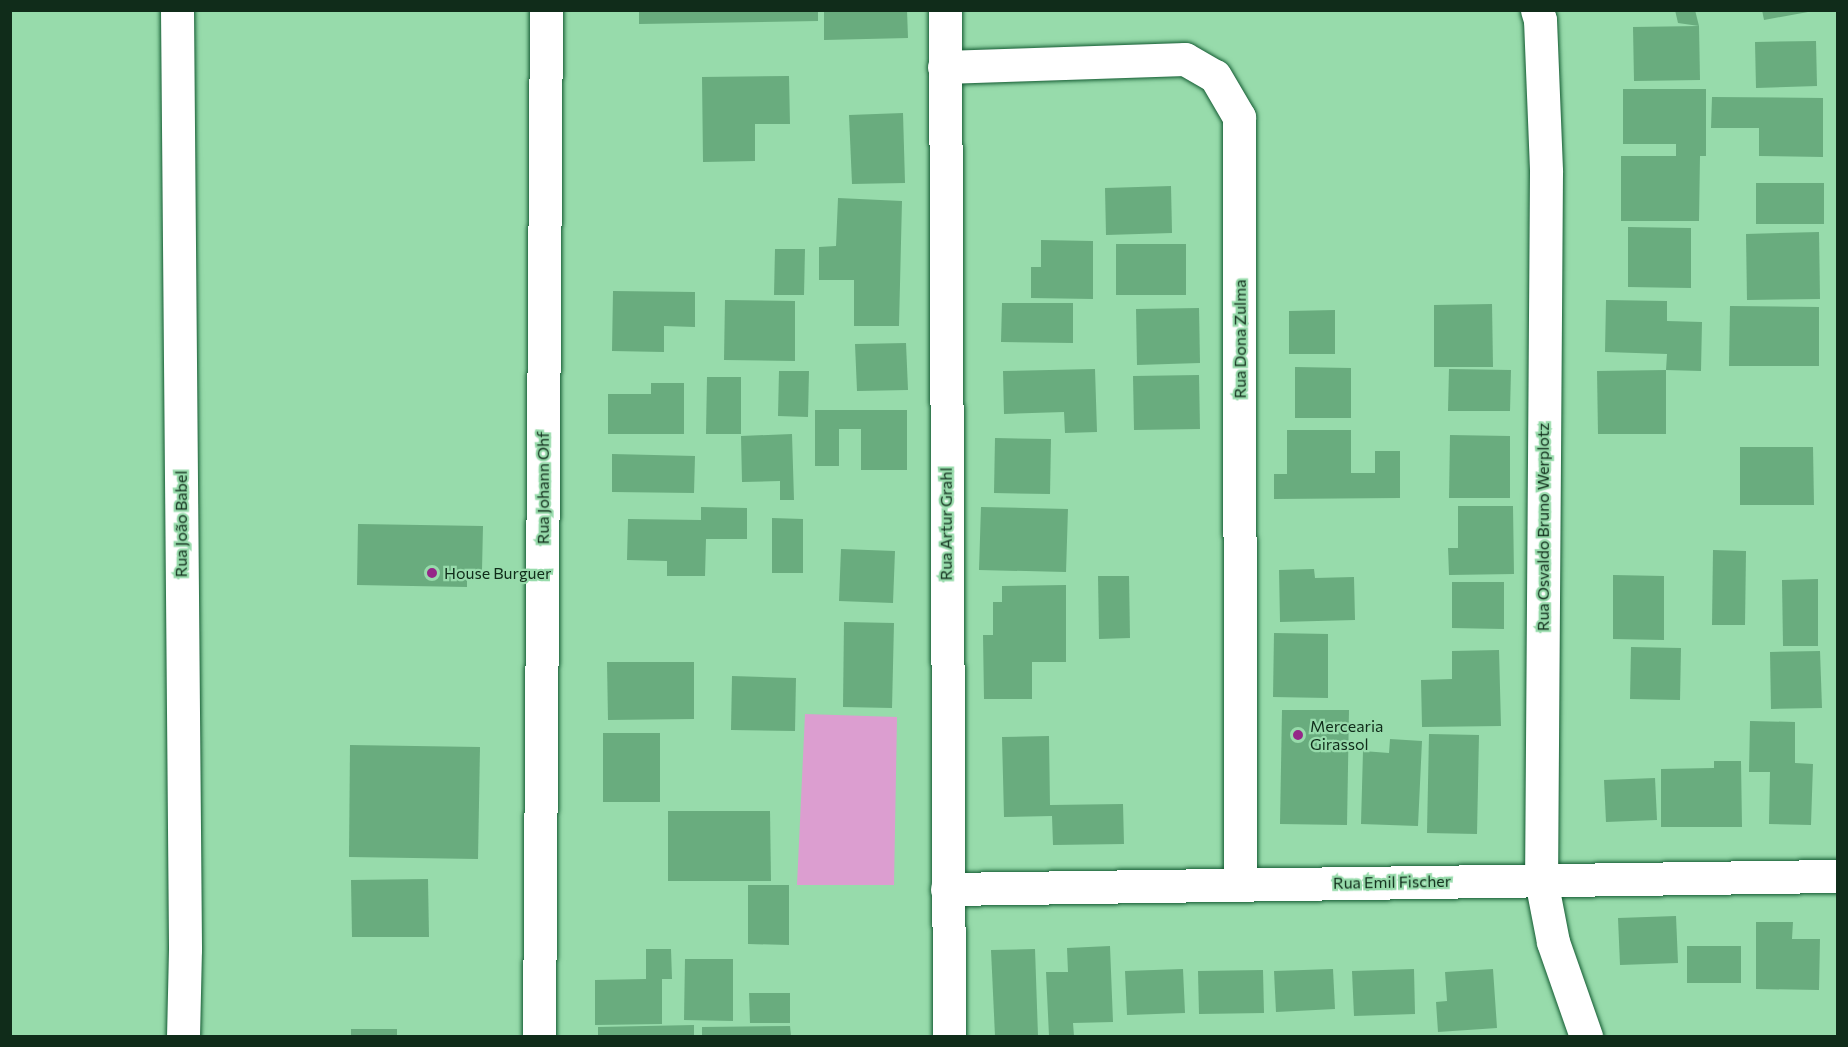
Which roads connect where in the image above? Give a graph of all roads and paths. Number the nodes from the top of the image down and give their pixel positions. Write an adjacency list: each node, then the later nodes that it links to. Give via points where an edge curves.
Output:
1 (177, 10): 10 (street, Rua João Babel)
2 (546, 10): 11 (street, Rua Johann Ohf)
3 (945, 10): 5 (street, Rua Artur Grahl)
4 (1537, 10): 7 (street, Rua Osvaldo Bruno Werplotz, via 1546,172)
5 (944, 68): 8 (street, Rua Dona Zulma, via 1185,59 1215,76 1239,117); 9 (street, Rua Artur Grahl)
6 (1838, 876): 7 (street, Rua Emil Fischer)
7 (1541, 880): 8 (street, Rua Emil Fischer); 13 (street, Rua Osvaldo Bruno Werplotz, via 1553,942)
8 (1240, 885): 9 (street, Rua Emil Fischer)
9 (947, 888): 12 (street, Rua Artur Grahl)
10 (183, 1036)
11 (539, 1036)
12 (949, 1036)
13 (1586, 1036)

